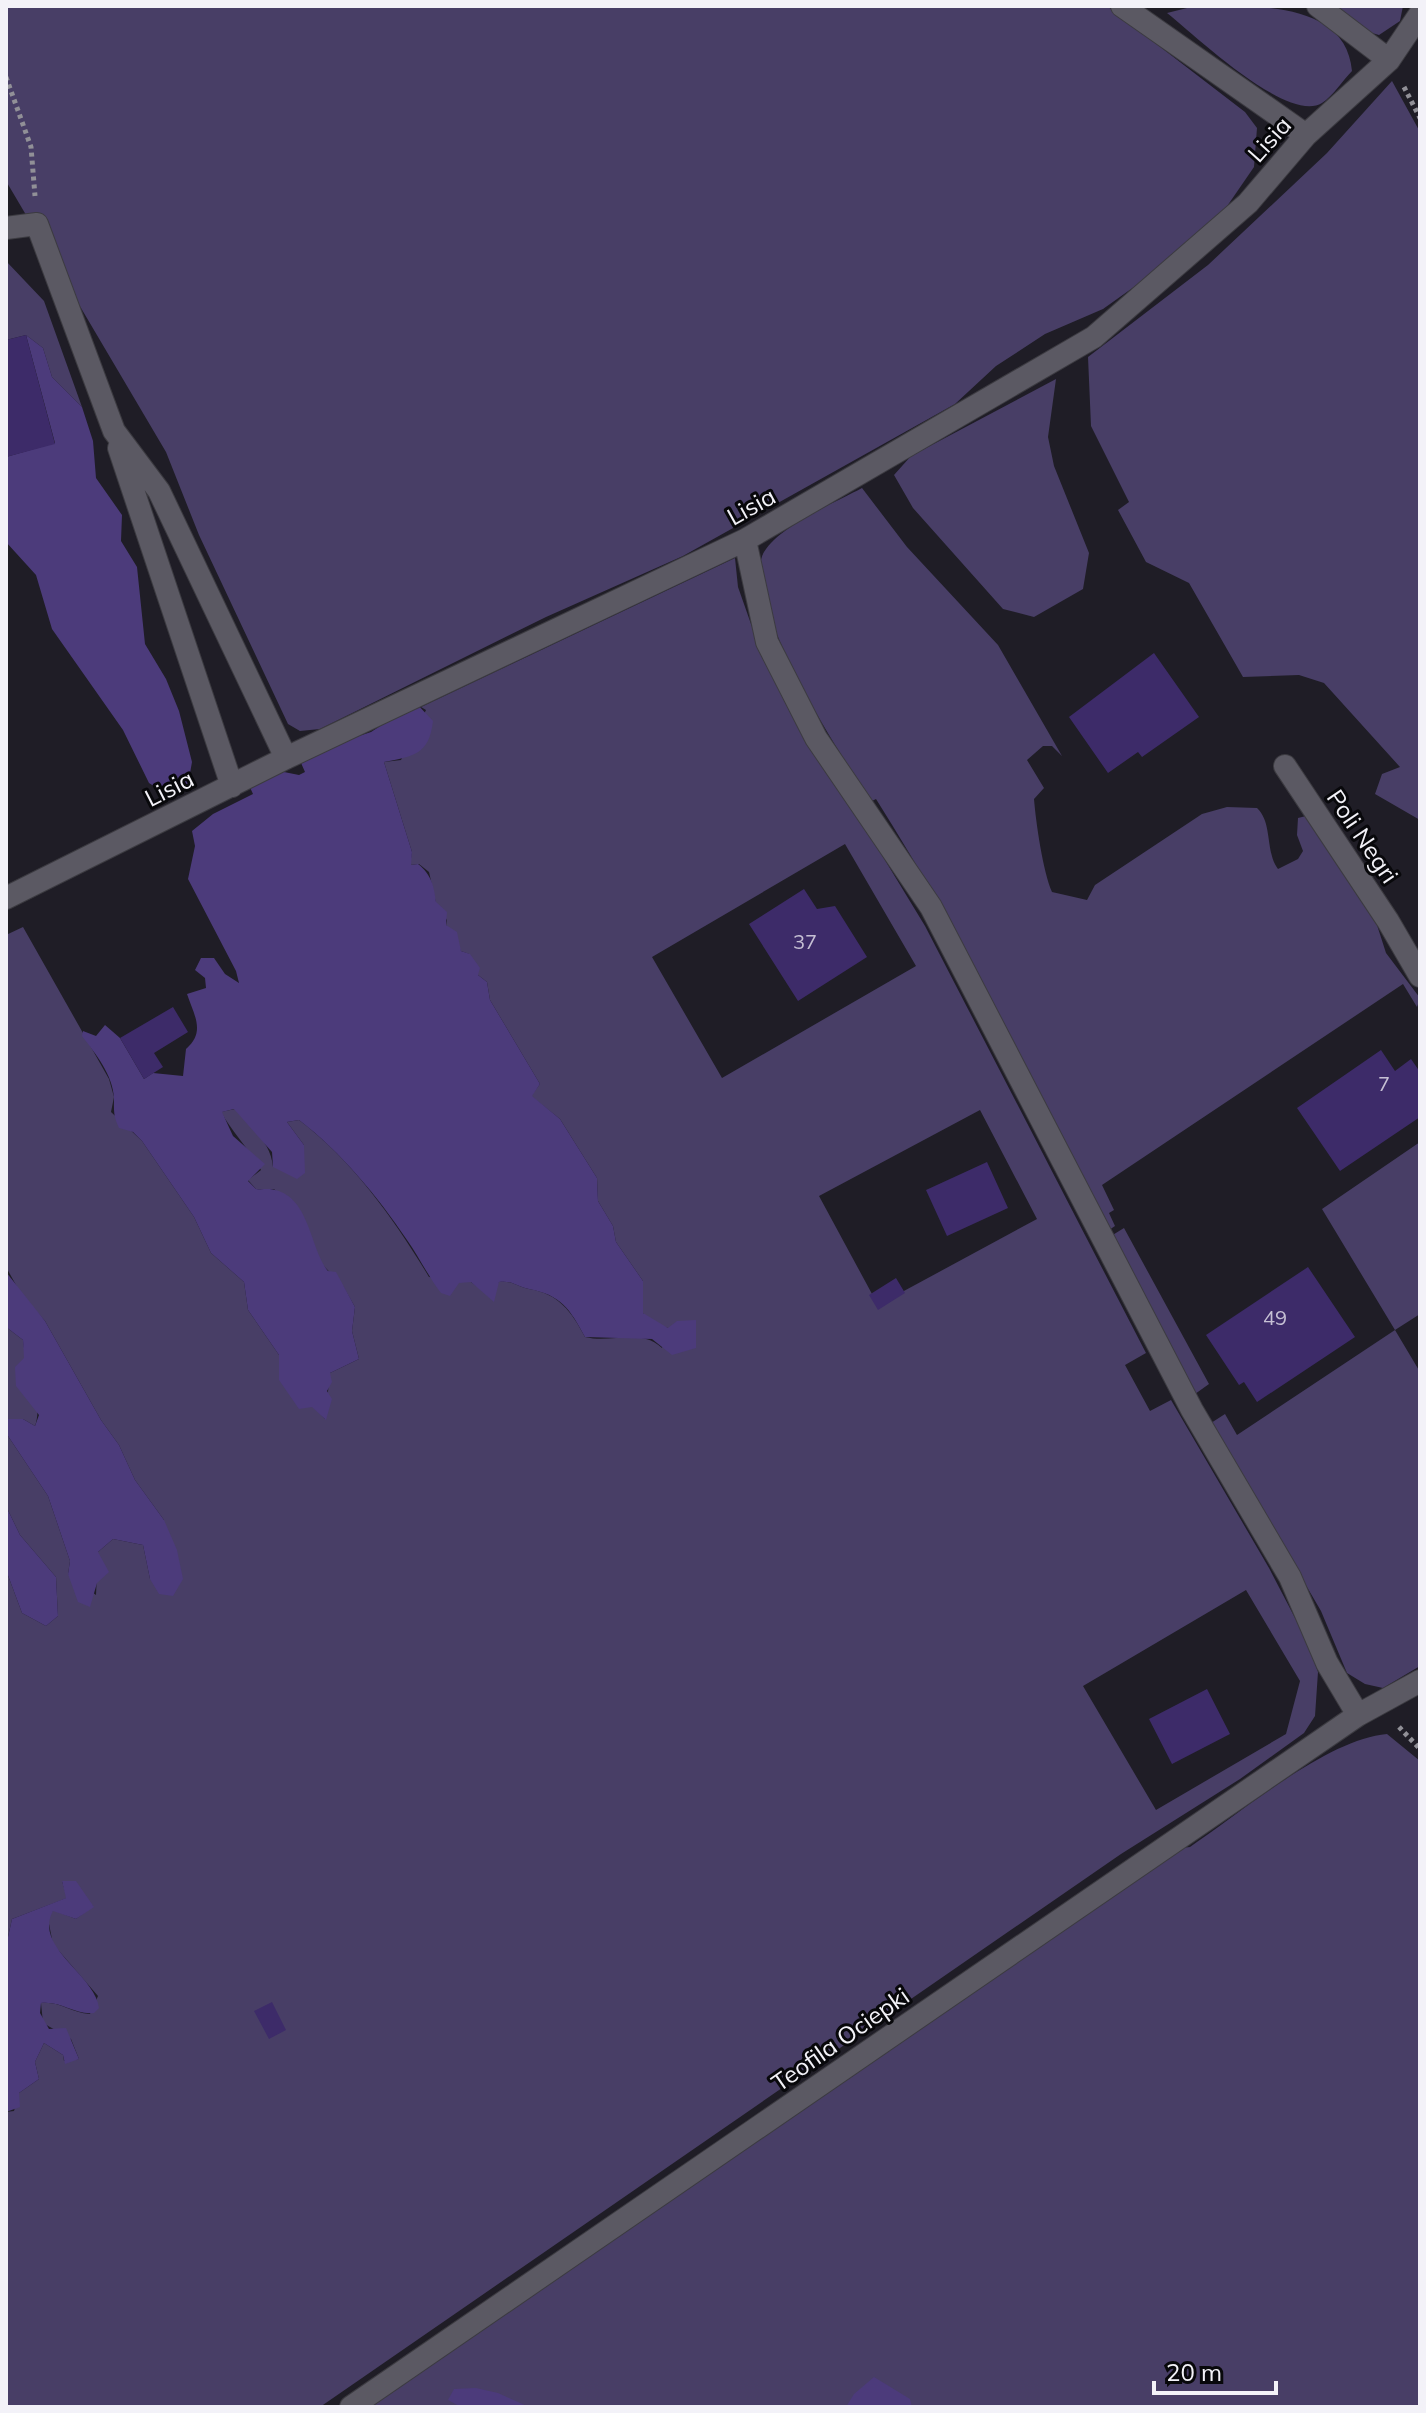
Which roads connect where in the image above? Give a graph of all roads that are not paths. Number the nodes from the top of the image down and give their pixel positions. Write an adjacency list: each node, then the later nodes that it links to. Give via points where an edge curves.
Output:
1 (1318, 6): 4 (street)
2 (1126, 7): 5 (street)
3 (1420, 14): 4 (street, Lisia)
4 (1389, 60): 5 (street, Lisia)
5 (1306, 135): 8 (street, Lisia, via 1248,203 1094,337)
6 (6, 228): 7 (street, via 37,224)
7 (114, 431): 9 (street, via 159,491); 11 (street)
8 (745, 540): 9 (street, Lisia); 15 (street, via 767,642 816,738 931,907 1192,1410 1290,1577 1327,1663)
9 (286, 758): 11 (street, Lisia)
10 (1285, 766): 13 (street, Poli Negri)
11 (232, 786): 12 (street, Lisia)
12 (6, 898)
13 (1420, 976)
14 (1420, 1681): 15 (street, Teofila Ociepki)
15 (1358, 1715): 16 (street, Teofila Ociepki)
16 (351, 2407)

